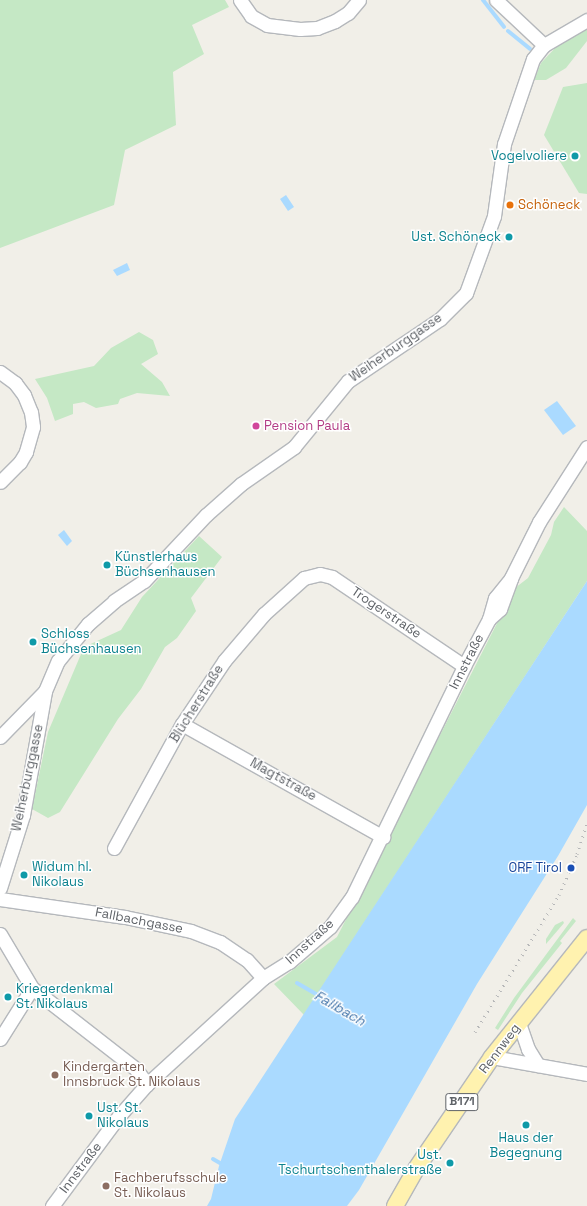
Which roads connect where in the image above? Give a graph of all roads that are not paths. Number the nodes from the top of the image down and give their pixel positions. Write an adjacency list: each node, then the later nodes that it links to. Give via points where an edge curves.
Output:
1 (240, 0): 2 (street, via 252,16 263,23 276,28 300,29 317,28 335,21)
2 (359, 0)
3 (496, 0): 5 (street)
4 (587, 20): 5 (street, Weiherburggasse)
5 (544, 45): 11 (street, Weiherburggasse, via 533,60 504,144 494,216 466,293 440,320 348,381 294,447 241,484 206,515 144,581 114,601 88,624 58,661)
6 (0, 372): 8 (street, via 19,388 28,403 33,419 32,435 26,452 20,462)
7 (587, 446): 10 (street, Innstraße, via 539,522 511,578 495,598 489,619)
8 (0, 482)
9 (304, 578): 10 (street, Trogerstraße, via 320,574 332,577); 12 (street, Blücherstraße, via 264,614 224,661)
10 (464, 666): 14 (street, Innstraße)
11 (45, 690): 13 (street, Weiherburggasse); 16 (street, Weiherburggasse, via 23,815)
12 (182, 724): 14 (street, Magtstraße); 15 (street, Blücherstraße)
13 (0, 738)
14 (383, 837): 20 (street, Innstraße, via 352,897 330,927 289,962)
15 (114, 848)
16 (0, 888)
17 (0, 899): 20 (street, Fallbachgasse, via 125,917 191,931 220,942 247,960)
18 (0, 934): 21 (street)
19 (587, 938): 22 (main road, Rennweg / B171)
20 (263, 978): 27 (street, Innstraße)
21 (32, 988): 23 (street); 27 (street, via 136,1069)
22 (519, 1023): 24 (main road, Rennweg / B171); 25 (street, via 528,1049)
23 (0, 1039)
24 (492, 1057): 25 (street); 29 (main road, Rennweg / B171, via 416,1169)
25 (538, 1065): 26 (street)
26 (587, 1074)
27 (147, 1084): 28 (street, Innstraße, via 118,1117)
28 (52, 1206)
29 (395, 1206)

